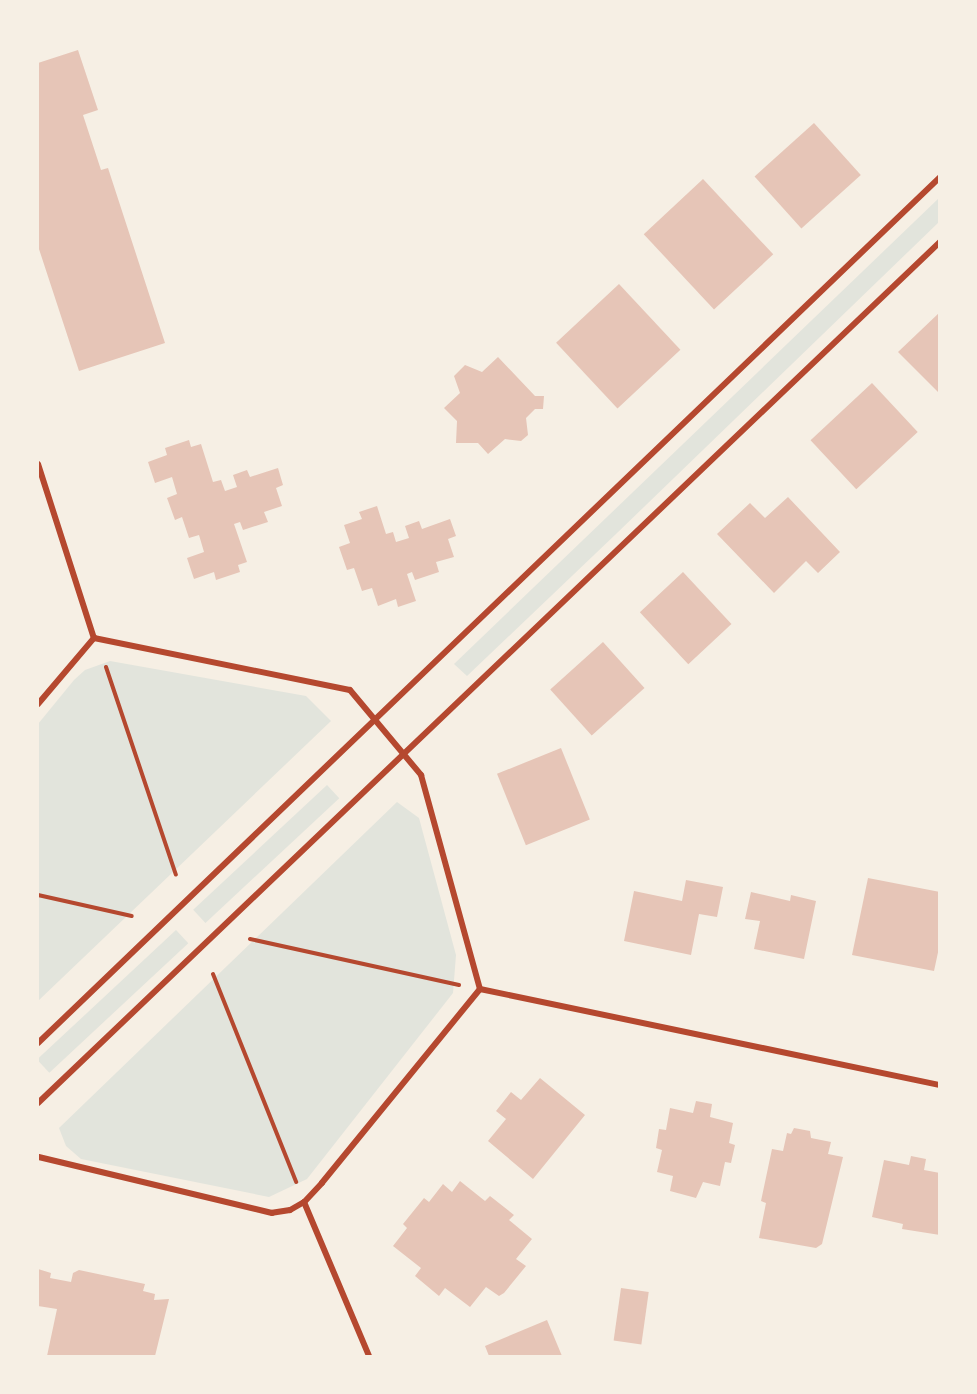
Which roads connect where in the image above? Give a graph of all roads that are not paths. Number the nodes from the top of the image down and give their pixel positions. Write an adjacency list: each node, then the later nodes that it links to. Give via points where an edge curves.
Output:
1 (939, 177): 6 (street)
2 (939, 242): 7 (street)
3 (38, 464): 4 (street)
4 (94, 638): 5 (street); 6 (street, via 350,690)
5 (38, 704)
6 (375, 719): 7 (street); 9 (street)
7 (402, 752): 8 (street, via 421,775); 11 (street)
8 (480, 989): 10 (street); 13 (street)
9 (38, 1043)
10 (939, 1085)
11 (38, 1103)
12 (38, 1157): 13 (street, via 272,1213)
13 (304, 1202): 14 (street)
14 (369, 1356)

